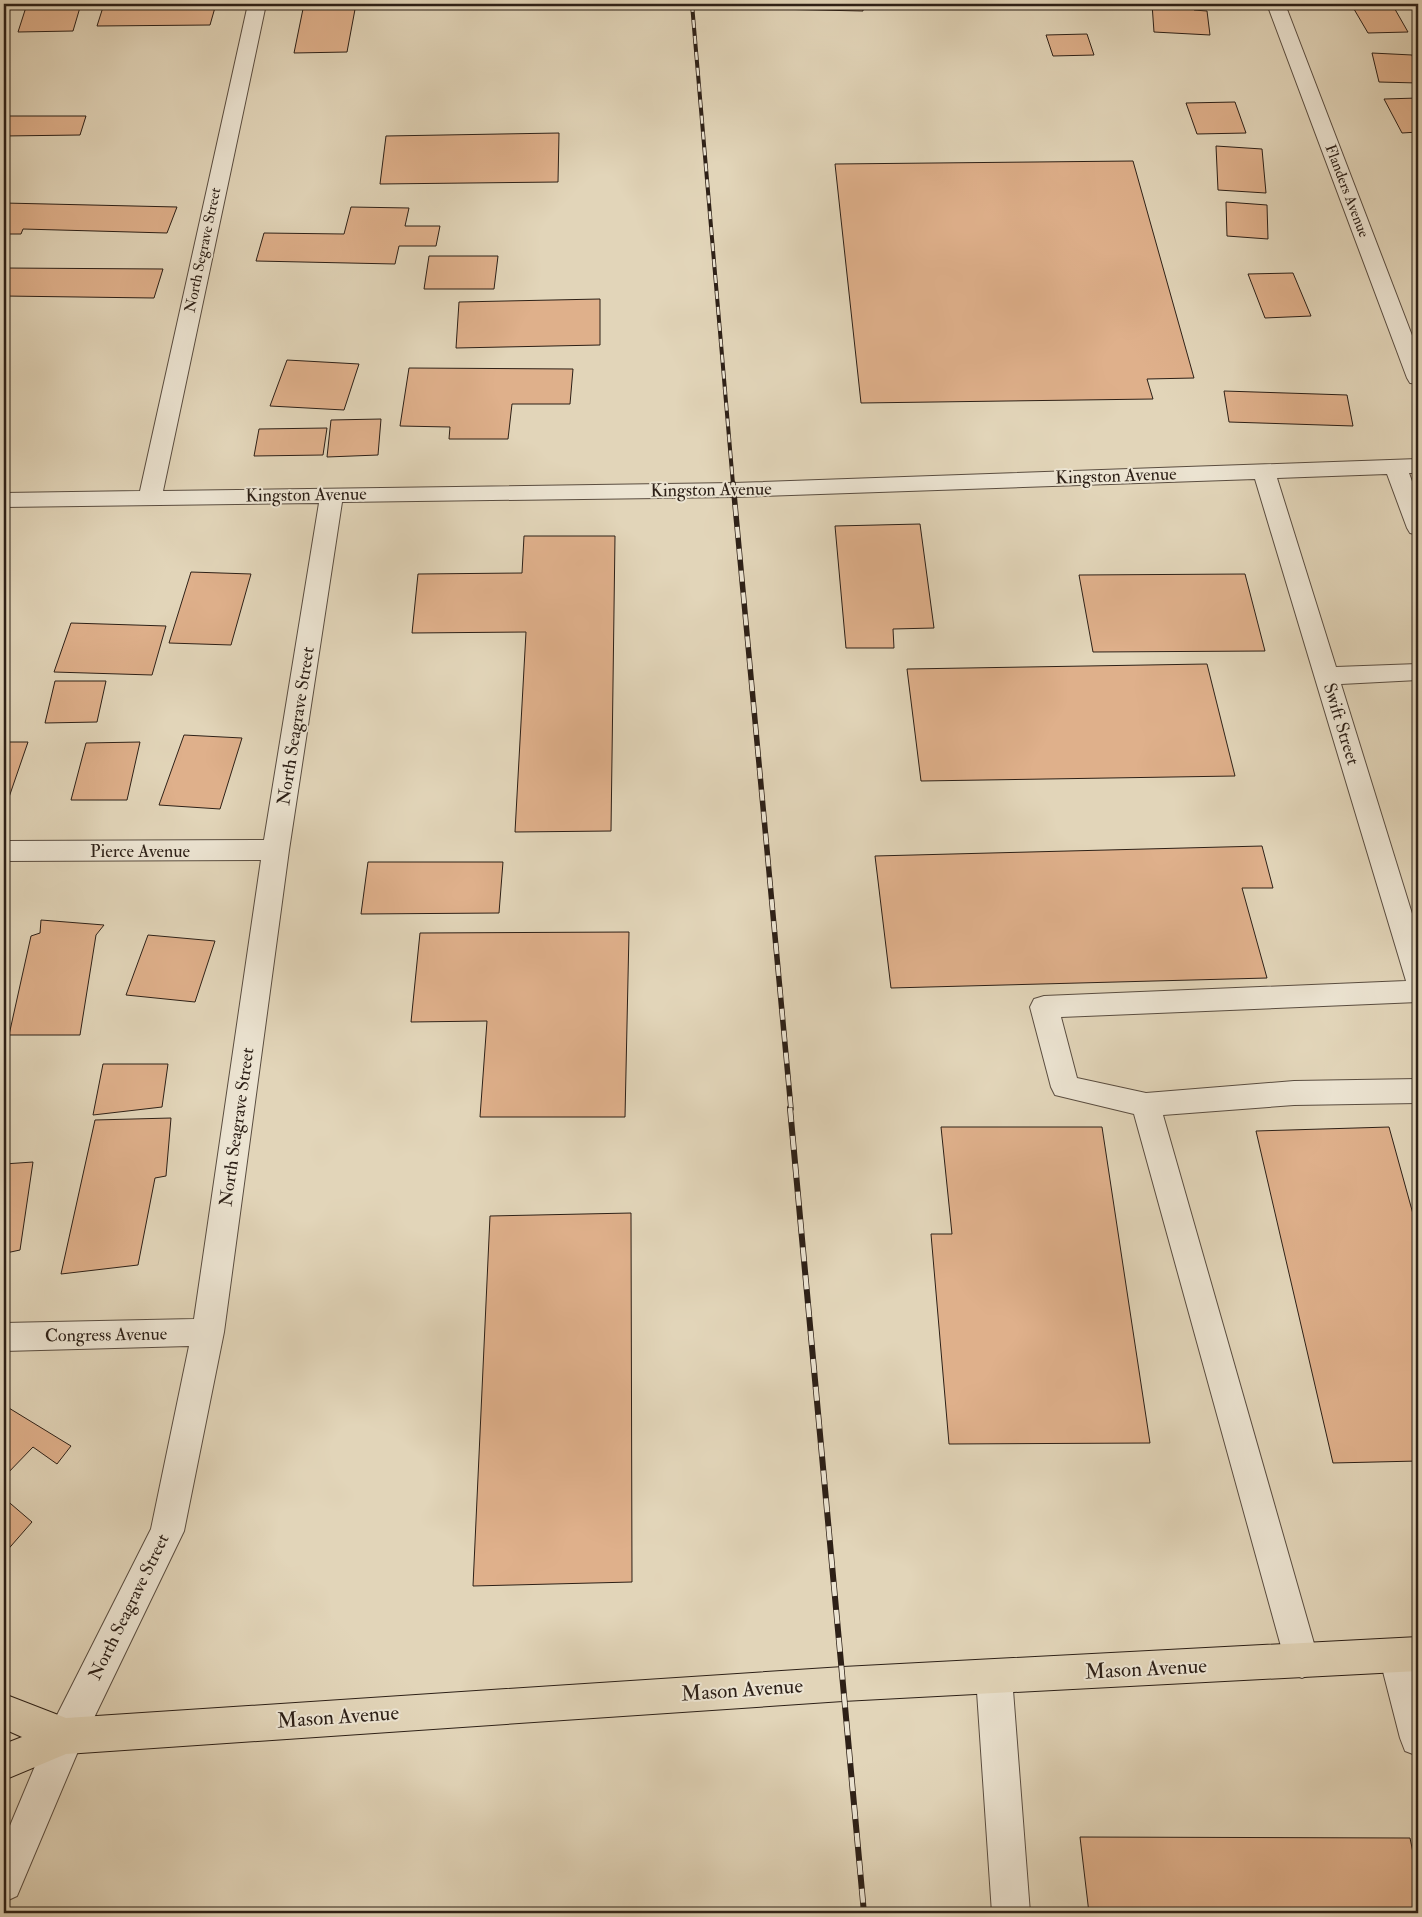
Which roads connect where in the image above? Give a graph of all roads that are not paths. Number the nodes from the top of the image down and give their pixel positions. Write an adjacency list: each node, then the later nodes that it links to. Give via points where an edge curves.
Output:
1 (257, 4): 8 (street, North Segrave Street)
2 (1276, 4): 3 (street, Flanders Avenue)
3 (1418, 378)
4 (1395, 466): 5 (street, Kingston Avenue); 6 (street, Kingston Avenue); 10 (street)
5 (1418, 466)
6 (1264, 471): 7 (street, Kingston Avenue, via 734,490); 12 (street, Swift Street)
7 (332, 495): 8 (street, Kingston Avenue); 13 (street, North Seagrave Street)
8 (150, 497): 9 (street, Kingston Avenue)
9 (4, 500)
10 (1418, 528)
11 (1418, 672): 12 (street)
12 (1326, 676): 15 (street, Swift Street)
13 (276, 850): 14 (street, Pierce Avenue); 19 (street, North Seagrave Street)
14 (4, 851)
15 (1418, 977)
16 (1418, 991): 18 (street, via 1044,1007 1065,1087)
17 (1418, 1090): 18 (street, via 1294,1093)
18 (1146, 1105): 22 (street)
19 (208, 1332): 20 (street, Congress Avenue); 25 (street, North Seagrave Street, via 167,1531)
20 (4, 1337)
21 (1407, 1655): 22 (main road, Mason Avenue); 26 (street)
22 (1302, 1660): 23 (main road, Mason Avenue)
23 (994, 1676): 25 (main road, Mason Avenue); 29 (street)
24 (4, 1712): 25 (main road, Mason Avenue)
25 (66, 1736): 27 (main road, Mason Avenue); 28 (street, North Seagrave Street)
26 (1418, 1738)
27 (4, 1762)
28 (4, 1883)
29 (1011, 1913)

